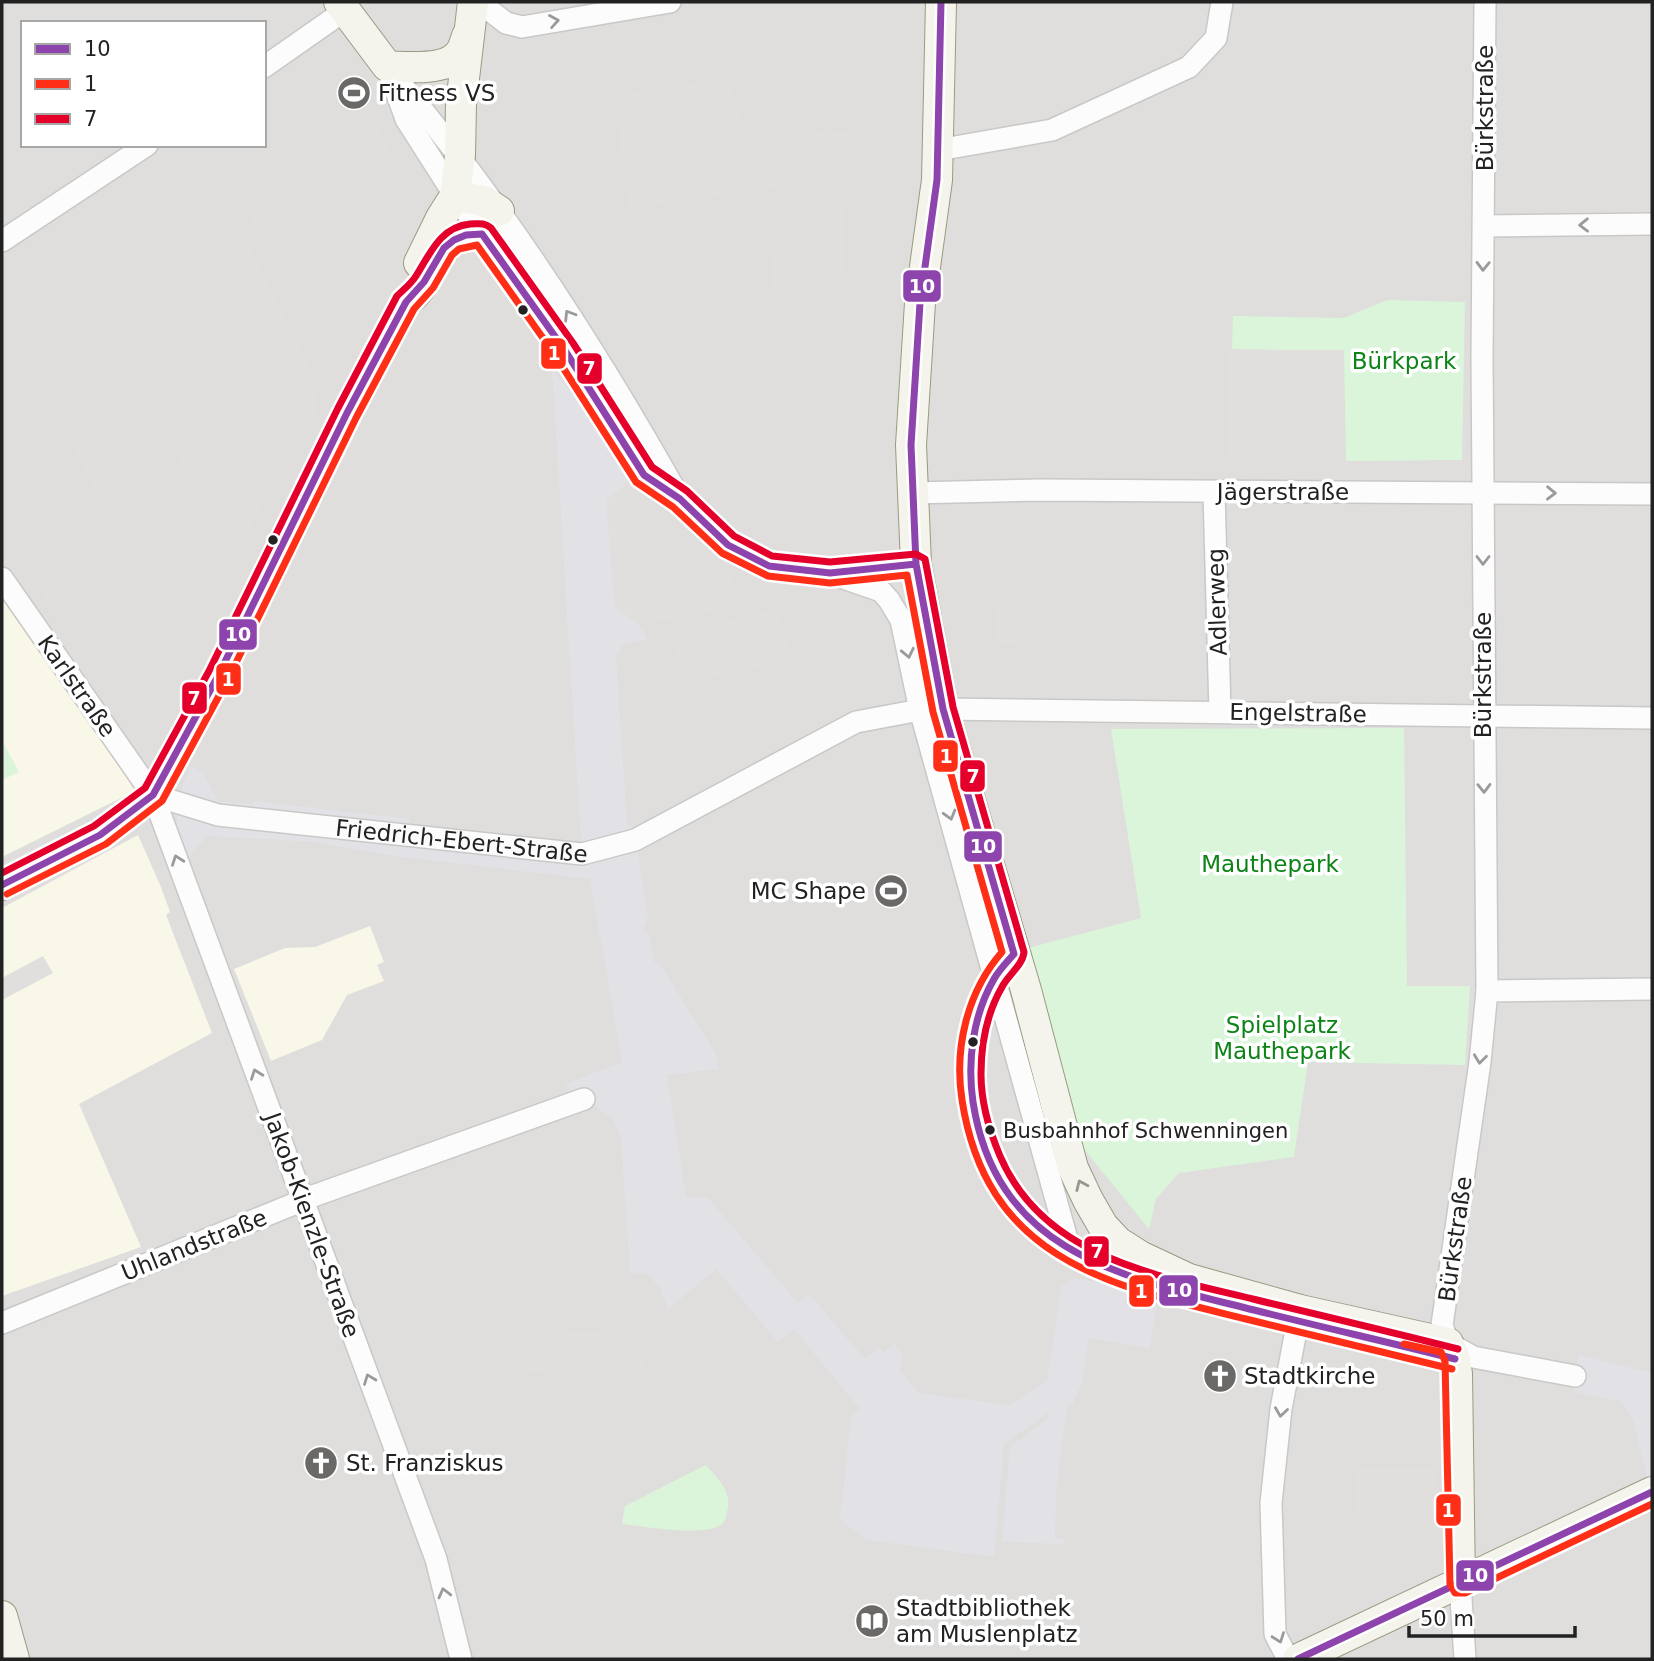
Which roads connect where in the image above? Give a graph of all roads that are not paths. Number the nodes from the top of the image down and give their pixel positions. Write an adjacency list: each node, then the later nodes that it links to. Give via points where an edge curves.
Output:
1 (473, 2): 8 (main road)
2 (479, 2): 3 (street, one-way to 3, via 506,23 522,27)
3 (670, 2)
4 (941, 2): 12 (main road)
5 (1222, 2): 12 (street, via 1216,38 1189,67 1052,130)
6 (1485, 2): 17 (street, Bürkstraße)
7 (342, 6): 9 (street); 10 (main road)
8 (467, 36): 10 (main road, via 457,56 440,65); 13 (main road)
9 (266, 65)
10 (387, 66): 13 (street); 14 (street, via 406,120)
11 (144, 147): 18 (street)
12 (938, 150): 22 (main road, via 920,303 911,445)
13 (460, 155): 14 (main road); 15 (street)
14 (451, 189): 15 (main road, via 484,201); 19 (main road, via 406,289)
15 (490, 222): 19 (main road, via 442,249 418,294); 25 (street, via 537,265 680,499 728,545 769,566)
16 (1652, 224): 17 (street, one-way to 17)
17 (1484, 226): 21 (street, Bürkstraße, one-way to 21)
18 (2, 241)
19 (406, 302): 31 (main road, via 224,664)
20 (1214, 492): 21 (street, Jägerstraße); 22 (street, Jägerstraße, via 1040,489); 28 (street, Adlerweg)
21 (1483, 492): 23 (street, Jägerstraße, one-way to 23); 29 (street, Bürkstraße, one-way to 29)
22 (914, 493): 24 (main road)
23 (1652, 494)
24 (916, 564): 25 (street); 27 (main road)
25 (830, 573): 27 (street, one-way to 27, via 881,591 889,600 901,620)
26 (2, 578): 31 (street, Karlstraße)
27 (931, 710): 28 (street, Engelstraße); 31 (street, Friedrich-Ebert-Straße, via 856,722 635,841 582,854 218,816); 33 (main road); 34 (street, one-way to 34)
28 (1220, 712): 29 (street, Engelstraße)
29 (1483, 715): 30 (street, Engelstraße); 36 (street, Bürkstraße, one-way to 36)
30 (1652, 718)
31 (153, 794): 32 (main road, via 100,835); 38 (street, Jakob-Kienzle-Straße, one-way to 31)
32 (2, 885)
33 (1014, 954): 34 (street); 41 (main road, one-way to 33, via 1118,1242 1098,1217 1073,1168)
34 (993, 979): 39 (street); 39 (street, via 972,1041 972,1100 978,1126 1012,1200)
35 (1652, 989): 36 (street)
36 (1487, 991): 44 (street, Bürkstraße, one-way to 44, via 1442,1325)
37 (584, 1099): 38 (street, Uhlandstraße)
38 (302, 1200): 43 (street, Uhlandstraße); 51 (street, Jakob-Kienzle-Straße, one-way to 38, via 436,1559)
39 (1070, 1251): 40 (street)
40 (1089, 1261): 41 (street); 42 (street, via 1189,1293)
41 (1189, 1279): 42 (main road)
42 (1299, 1315): 44 (main road); 52 (street, one-way to 52, via 1281,1409 1271,1503 1275,1634)
43 (2, 1323)
44 (1451, 1351): 45 (street); 47 (main road)
45 (1575, 1376)
46 (1651, 1492): 47 (main road)
47 (1460, 1584): 49 (main road); 54 (street)
48 (2, 1616): 50 (main road)
49 (1332, 1652): 53 (main road)
50 (14, 1659)
51 (461, 1659)
52 (1288, 1659)
53 (1298, 1659)
54 (1465, 1659)

